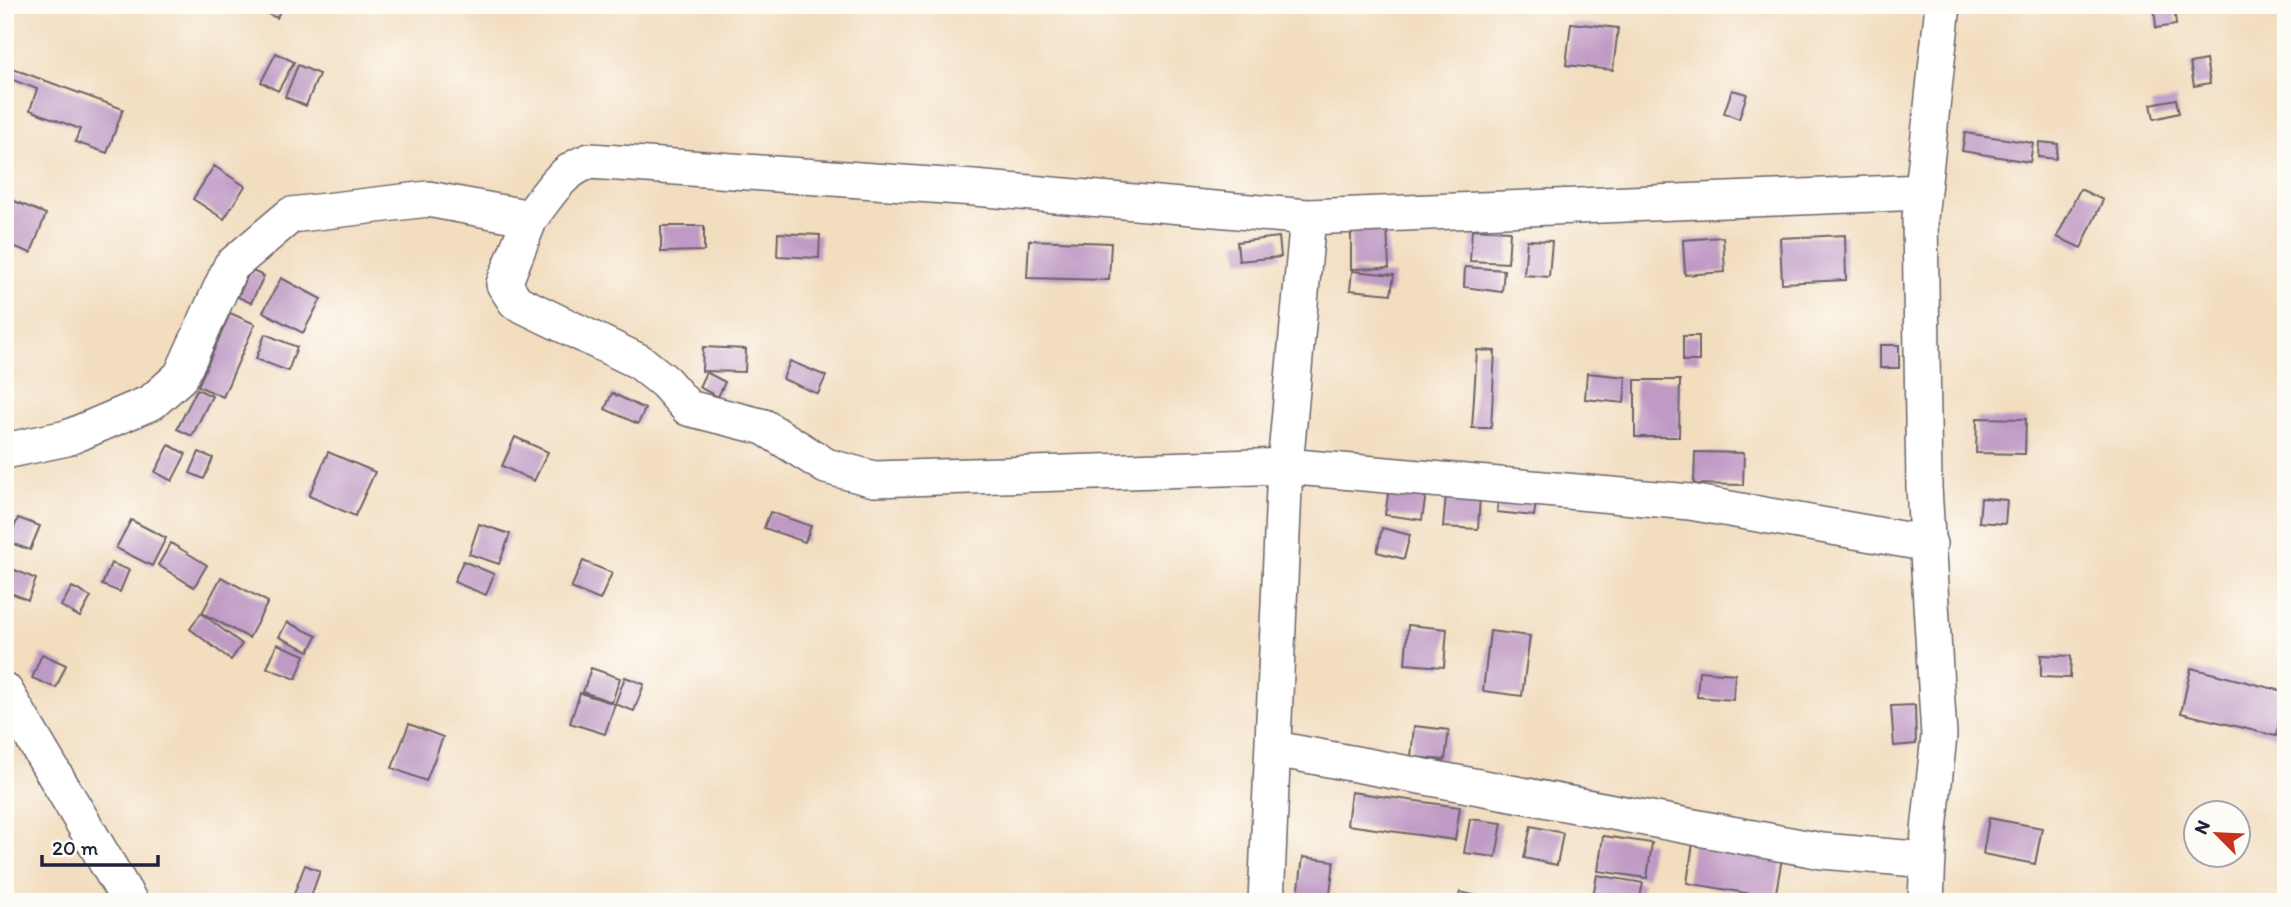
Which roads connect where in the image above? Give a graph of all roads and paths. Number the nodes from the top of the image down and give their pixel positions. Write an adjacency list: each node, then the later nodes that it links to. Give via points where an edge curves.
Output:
1 (1944, 5): 2 (street)
2 (1923, 192): 3 (street); 7 (street, via 1924,487)
3 (1308, 217): 4 (street, via 590,161 574,166 562,177); 6 (street)
4 (530, 218): 5 (street, via 428,199 291,215 231,265 181,376 152,401 67,438); 6 (street, via 503,284 516,302 639,362 688,408 764,427 825,466 873,480)
5 (5, 451)
6 (1285, 466): 7 (street, via 1690,502); 9 (street)
7 (1929, 544): 10 (street, via 1940,736)
8 (5, 691): 11 (street)
9 (1275, 749): 10 (street, via 1822,851); 12 (street)
10 (1928, 860): 13 (street)
11 (131, 900)
12 (1266, 902)
13 (1927, 902)

